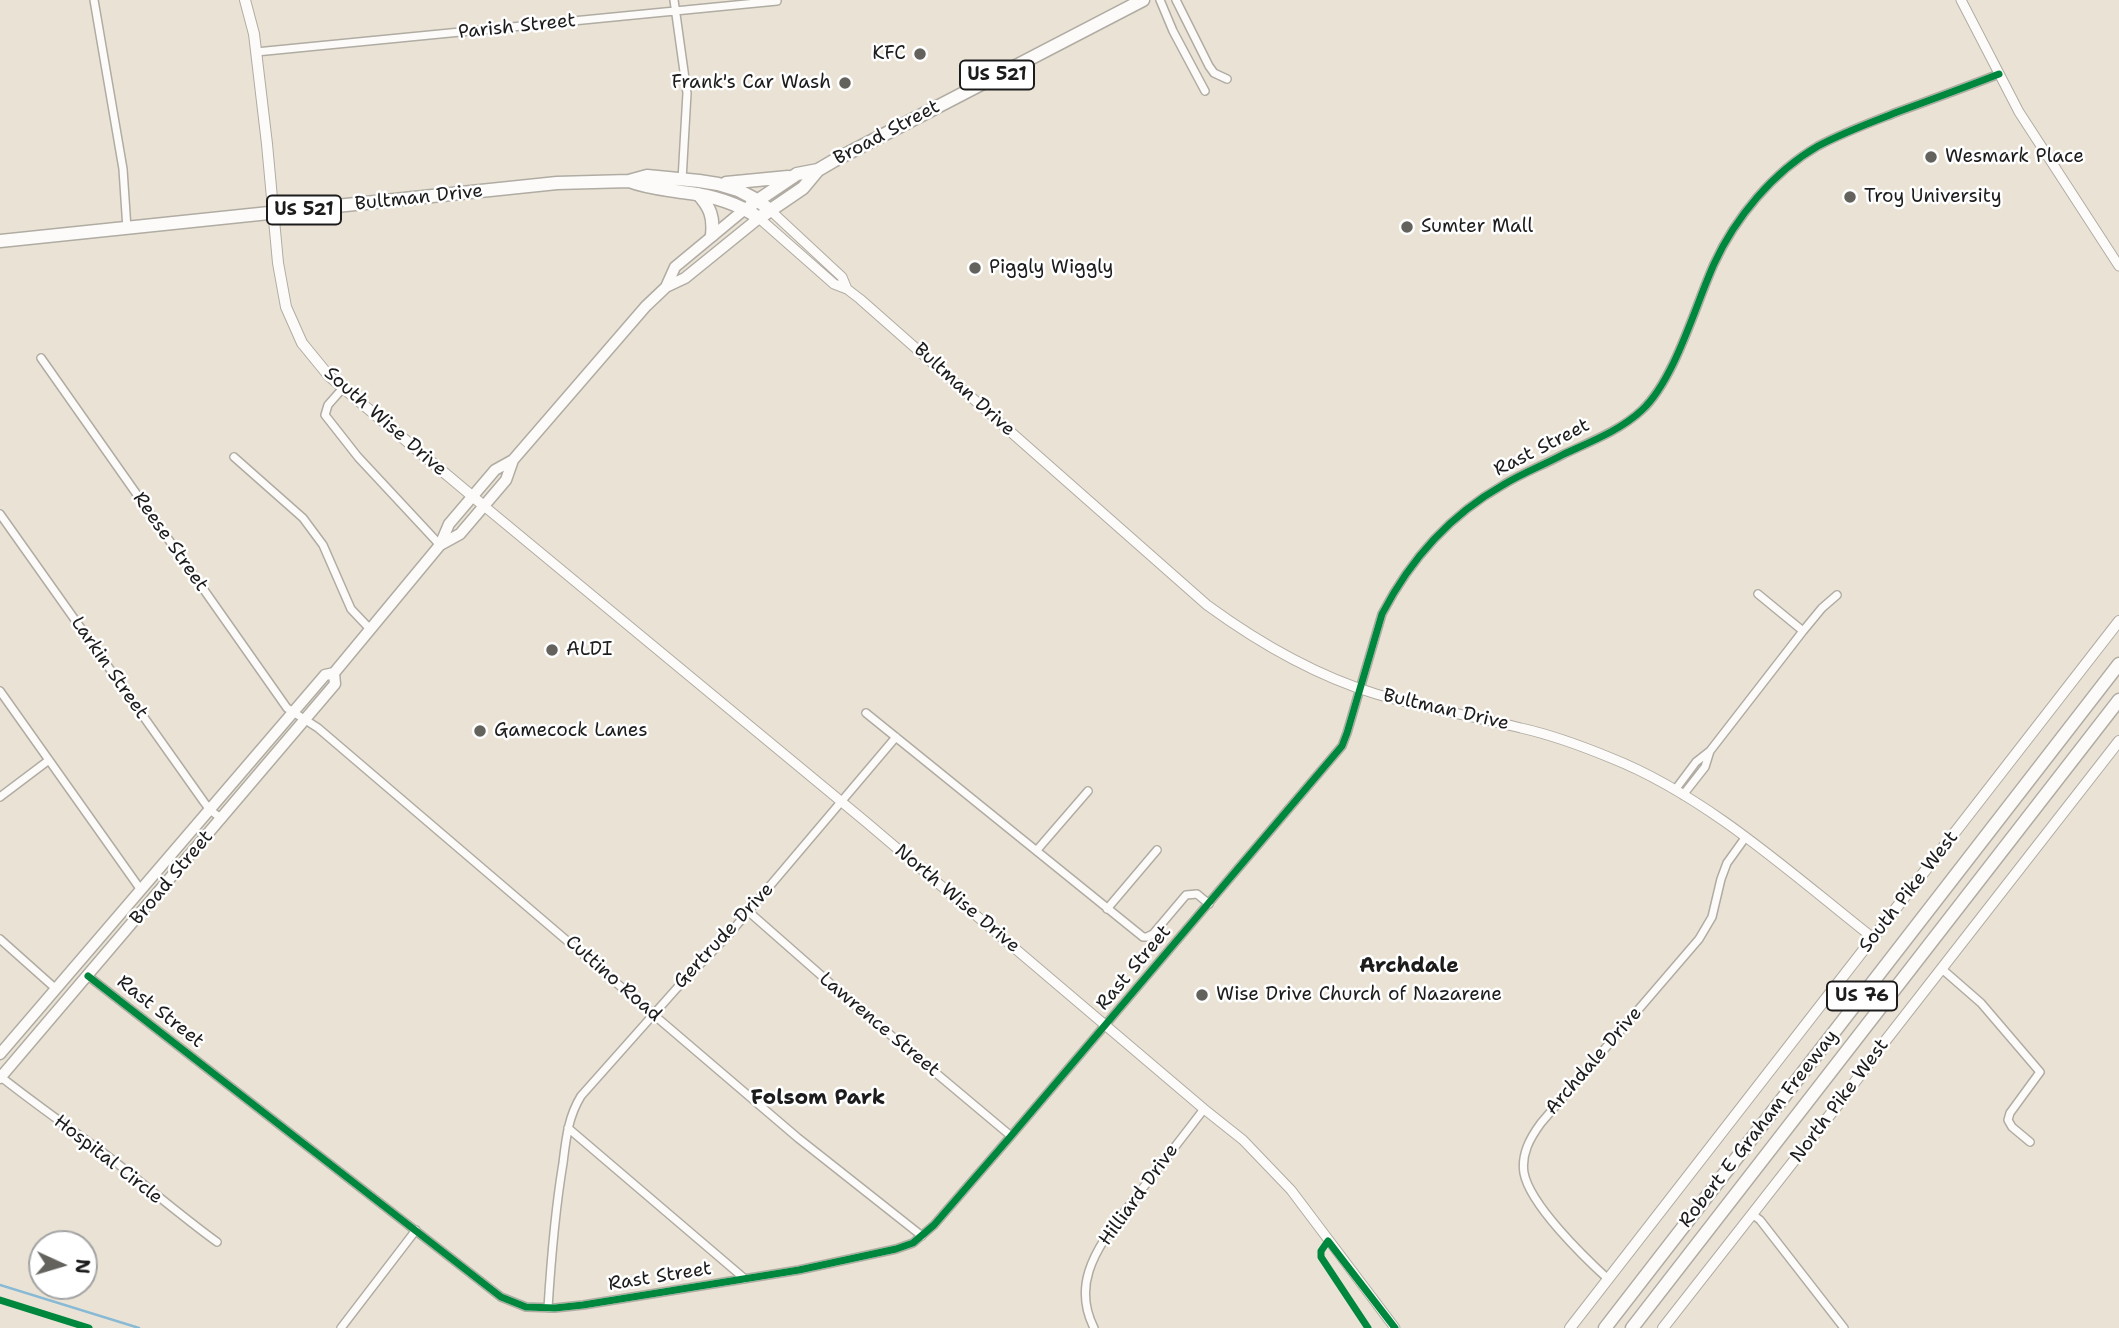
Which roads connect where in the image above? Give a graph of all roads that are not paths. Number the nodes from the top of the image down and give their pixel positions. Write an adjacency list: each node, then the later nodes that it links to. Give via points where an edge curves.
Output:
1 (94, 0): 23 (street, via 123,169)
2 (245, 0): 10 (main road, South Wise Drive)
3 (674, 0): 9 (street)
4 (1143, 0): 14 (highway, Broad Street / US 521)
5 (1160, 0): 13 (street)
6 (1176, 0): 12 (street, via 1214,74)
7 (1961, 0): 11 (street)
8 (777, 1): 9 (street, Parish Street)
9 (675, 11): 10 (street, Parish Street); 17 (street, via 687,93)
10 (256, 52): 21 (main road, South Wise Drive)
11 (1999, 74): 26 (street); 43 (street, Rast Street, via 1856,128 1816,147 1773,181 1721,251 1674,361 1642,411 1493,491 1438,534 1390,599)
12 (1227, 79)
13 (1205, 91)
14 (818, 170): 15 (highway, Broad Street / US 521); 22 (highway, Broad Street / US 521, via 803,188)
15 (792, 177): 16 (highway, US 521); 19 (highway, Broad Street)
16 (718, 184): 17 (highway, Bultman Drive / US 521); 19 (highway, Bultman Drive)
17 (682, 185): 18 (highway, Bultman Drive / US 521); 21 (highway, Bultman Drive / US 521, via 647,188 629,181 557,183)
18 (698, 194): 20 (highway, Bultman Drive / US 521); 24 (highway, via 710,210)
19 (757, 200): 20 (highway, Broad Street); 22 (highway, Bultman Drive)
20 (745, 209): 22 (highway, Bultman Drive / US 521); 24 (main road, Broad Street)
21 (272, 214): 23 (highway, Bultman Drive / US 521); 29 (main road, South Wise Drive, via 280,281 290,318 314,359)
22 (765, 214): 27 (main road, Broad Street, via 685,278); 43 (street, Bultman Drive, via 842,276 847,289 1210,607 1276,651)
23 (127, 229): 25 (highway, Bultman Drive / US 521)
24 (712, 234): 27 (main road, Broad Street, via 675,267)
25 (0, 241)
26 (2119, 266)
27 (666, 287): 31 (main road, Broad Street)
28 (41, 358): 46 (street, Reese Street)
29 (343, 388): 32 (main road, South Wise Drive); 35 (street, via 327,405 325,415)
30 (234, 457): 39 (street, via 303,518 323,545 351,609)
31 (513, 460): 32 (main road, Broad Street, via 495,470); 33 (main road, Broad Street, via 506,480)
32 (472, 497): 33 (main road, South Wise Drive); 35 (main road, Broad Street, via 449,524)
33 (484, 506): 35 (main road, Broad Street, via 460,534); 55 (street, North Wise Drive)
34 (0, 514): 56 (street, Larkin Street)
35 (440, 545): 39 (main road, Broad Street)
36 (1758, 594): 40 (street)
37 (1837, 595): 40 (street)
38 (2119, 621): 66 (main road, South Pike West)
39 (370, 629): 42 (main road, Broad Street)
40 (1803, 631): 53 (street, via 1710,751 1696,762)
41 (2119, 664): 89 (highway, Robert E Graham Freeway / US 76)
42 (334, 673): 46 (main road, Broad Street, via 325,675); 48 (main road, Broad Street, via 335,684)
43 (1360, 688): 53 (street, Bultman Drive, via 1552,737 1614,759); 62 (street, Rast Street, via 1342,746)
44 (0, 691): 51 (street)
45 (2119, 700): 90 (highway, Robert E Graham Freeway / US 76)
46 (293, 712): 48 (street, Reese Street); 56 (main road, Broad Street)
47 (866, 713): 49 (street)
48 (305, 720): 57 (main road, Broad Street); 70 (street, Cuttino Road)
49 (896, 737): 55 (street, Gertrude Drive); 59 (street)
50 (2119, 741): 67 (main road, North Pike West)
51 (49, 760): 54 (street); 61 (street)
52 (1088, 791): 59 (street)
53 (1679, 793): 58 (street, Bultman Drive)
54 (0, 797)
55 (842, 802): 64 (street, Gertrude Drive); 71 (street, North Wise Drive)
56 (209, 810): 57 (street, Larkin Street); 61 (main road, Broad Street)
57 (222, 819): 68 (main road, Broad Street)
58 (1745, 838): 66 (street, Bultman Drive); 83 (street, Archdale Drive, via 1727,863 1712,917 1699,939 1541,1123 1526,1147 1524,1173 1533,1194 1577,1251)
59 (1037, 850): 63 (street)
60 (1157, 850): 63 (street)
61 (141, 890): 69 (main road, Broad Street)
62 (1209, 904): 63 (street, via 1196,894 1186,895 1147,937); 71 (street, Rast Street)
63 (1107, 909)
64 (749, 912): 70 (street, Gertrude Drive); 76 (street, Lawrence Street)
65 (0, 939): 69 (street)
66 (1873, 939): 83 (main road, South Pike West)
67 (1942, 969): 77 (street, via 1981,1003 2040,1072 2008,1120); 78 (main road, North Pike West)
68 (88, 976): 73 (main road, Broad Street); 79 (street, Rast Street)
69 (56, 989): 72 (main road, Broad Street)
70 (653, 1014): 75 (street, Gertrude Drive, via 580,1096); 80 (street, Cuttino Road)
71 (1106, 1025): 74 (street, North Wise Drive); 76 (street, Rast Street)
72 (0, 1054)
73 (1, 1078): 81 (street, Hospital Circle)
74 (1204, 1109): 86 (street, Hilliard Drive, via 1106,1237 1093,1261 1085,1294); 87 (street, North Wise Drive, via 1243,1140 1291,1190)
75 (568, 1128): 82 (street); 84 (street, Gertrude Drive)
76 (1011, 1136): 80 (street, Rast Street)
77 (2030, 1142)
78 (1752, 1214): 91 (main road, North Pike West); 92 (street)
79 (415, 1230): 84 (street, Rast Street, via 501,1297 526,1307); 85 (street)
80 (922, 1236): 82 (street, Rast Street, via 896,1249)
81 (217, 1242)
82 (745, 1279): 84 (street, Rast Street)
83 (1608, 1279): 88 (main road, South Pike West)
84 (548, 1308)
85 (341, 1328)
86 (1094, 1328)
87 (1395, 1328)
88 (1570, 1328)
89 (1605, 1328)
90 (1632, 1328)
91 (1663, 1328)
92 (1844, 1328)

